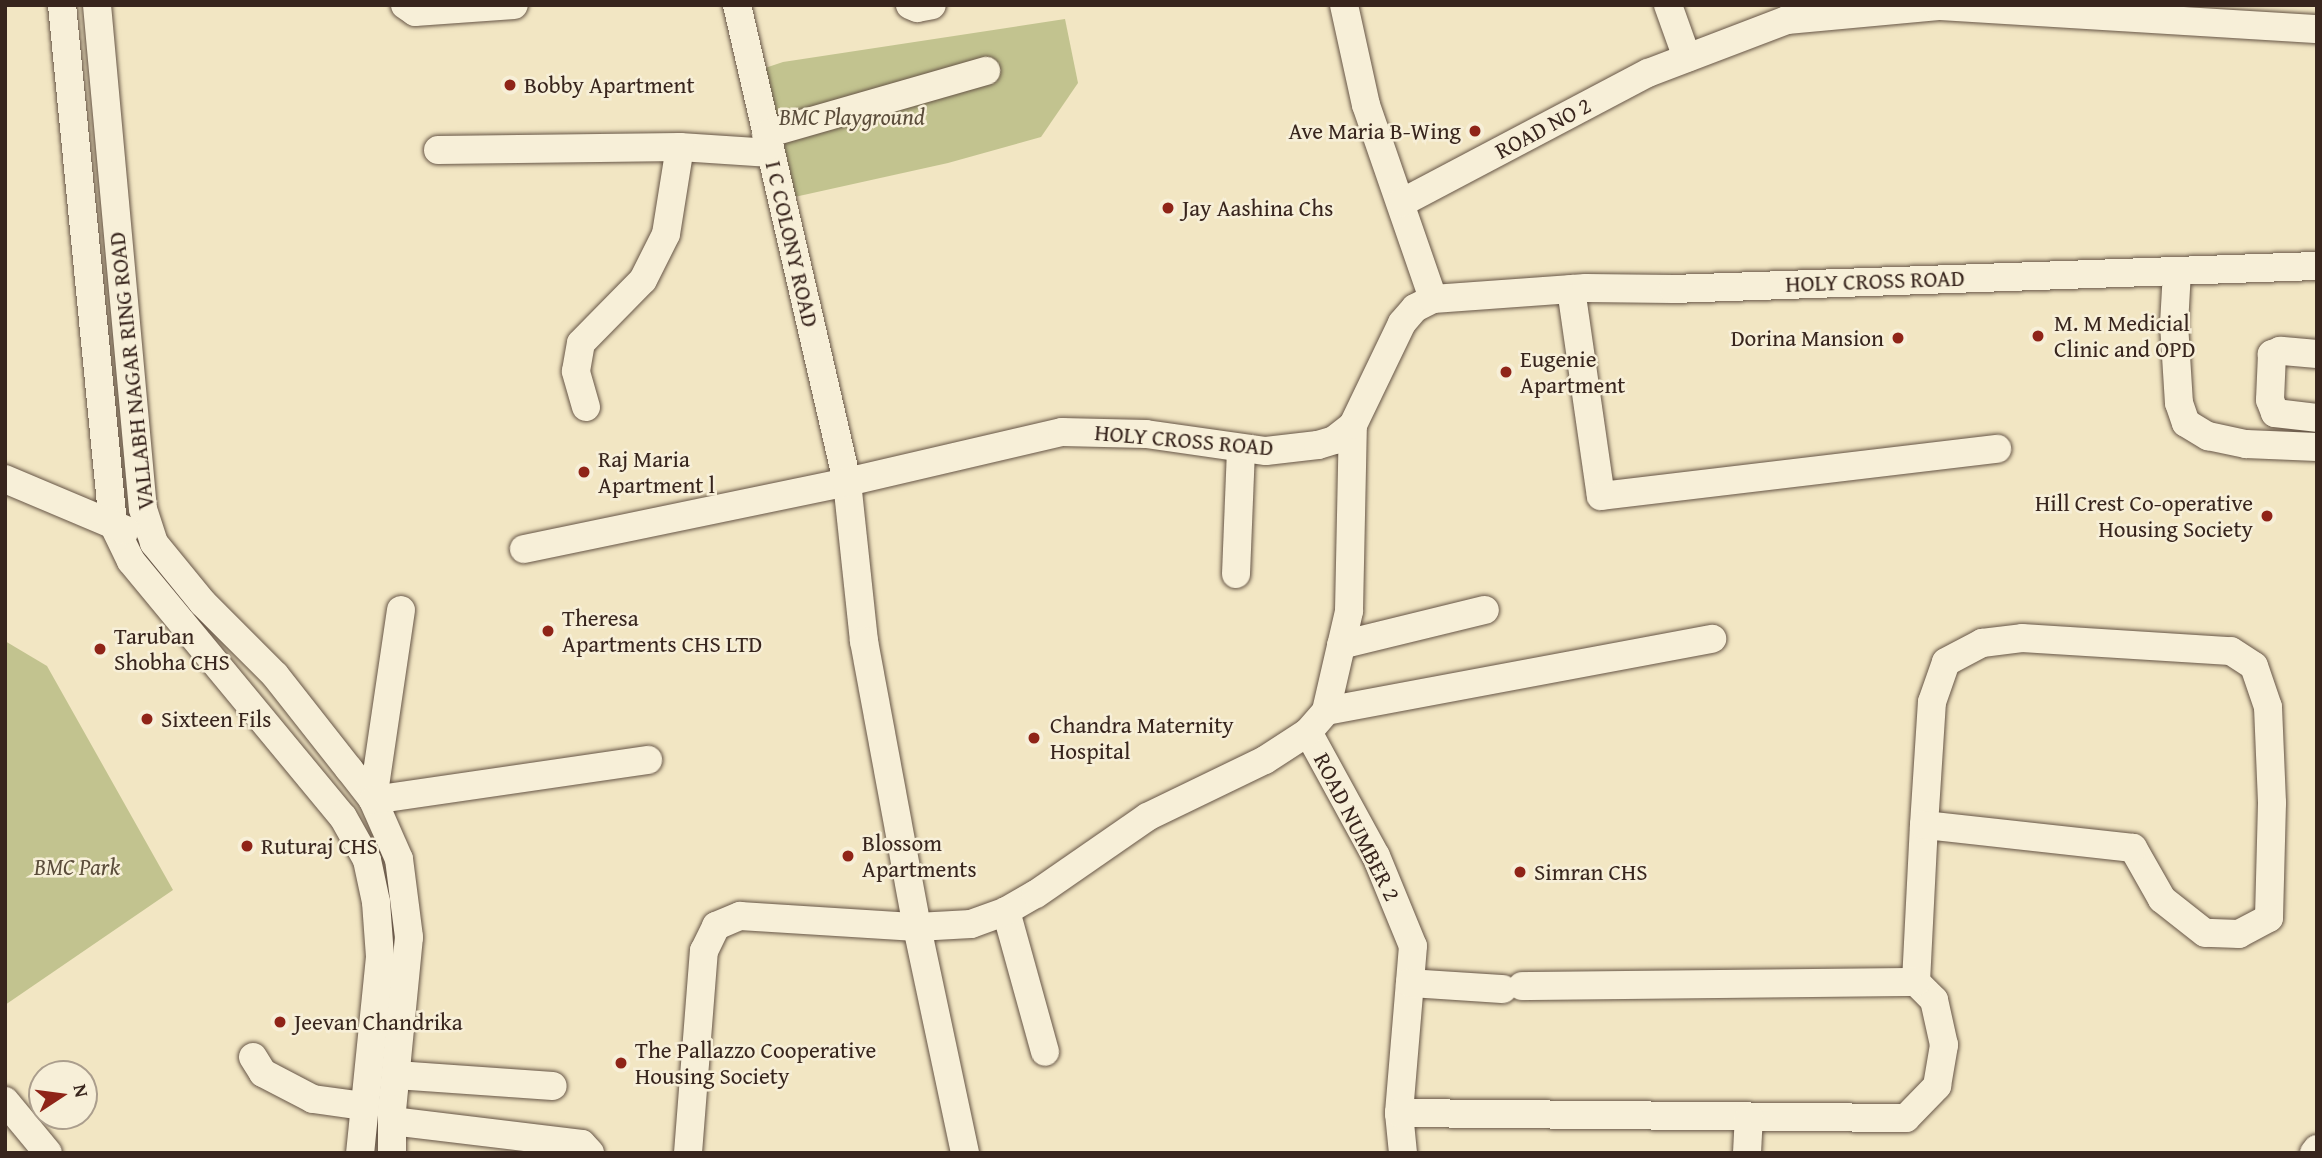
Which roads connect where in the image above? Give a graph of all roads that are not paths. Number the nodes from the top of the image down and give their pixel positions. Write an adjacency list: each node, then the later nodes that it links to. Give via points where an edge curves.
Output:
1 (62, 5): 32 (street)
2 (97, 5): 33 (street, VALLABH NAGAR RING ROAD, via 143,509)
3 (405, 5): 4 (street, via 415,12)
4 (514, 5)
5 (737, 5): 15 (street, I C COLONY ROAD)
6 (910, 5): 7 (street)
7 (932, 5)
8 (1344, 5): 18 (street, via 1366,105)
9 (1668, 5): 13 (street)
10 (1863, 9): 11 (street, ROAD NO 2); 13 (street, ROAD NO 2, via 1787,20)
11 (2086, 10): 12 (street, ROAD NO 2)
12 (2317, 29)
13 (1687, 58): 18 (street, ROAD NO 2, via 1648,73)
14 (986, 71): 15 (street)
15 (768, 143): 16 (street); 31 (street, I C COLONY ROAD)
16 (680, 147): 17 (street); 24 (street, via 666,234 643,280 581,344 576,371)
17 (438, 150)
18 (1401, 203): 22 (street)
19 (2317, 266): 20 (street, HOLY CROSS ROAD)
20 (2177, 271): 21 (street, HOLY CROSS ROAD); 27 (street, via 2174,324 2179,403 2186,423 2208,436 2246,444)
21 (1571, 289): 22 (street, HOLY CROSS ROAD); 29 (street, via 1601,496)
22 (1433, 299): 26 (street, via 1415,308 1402,323)
23 (2317, 354): 25 (street, via 2273,354 2270,400 2275,413)
24 (586, 407)
25 (2317, 418)
26 (1353, 425): 28 (street, HOLY CROSS ROAD, via 1334,440 1318,445); 39 (street, via 1349,611)
27 (2317, 447)
28 (1241, 449): 31 (street, HOLY CROSS ROAD, via 1146,434 1062,432); 35 (street)
29 (1997, 449)
30 (5, 479): 32 (street)
31 (847, 482): 34 (street, HOLY CROSS ROAD); 45 (street, I C COLONY ROAD, via 864,641)
32 (113, 524): 33 (street); 49 (street, via 131,561 343,817 367,860 380,957)
33 (154, 543): 42 (street, VALLABH NAGAR RING ROAD, via 203,603 275,675)
34 (524, 549)
35 (1236, 574)
36 (401, 610): 42 (street)
37 (1485, 610): 39 (street)
38 (1712, 639): 40 (street)
39 (1341, 645): 40 (street)
40 (1317, 721): 44 (street, via 1265,761 1147,817); 47 (street, ROAD NUMBER 2, via 1413,946)
41 (648, 760): 42 (street)
42 (373, 800): 51 (street, VALLABH NAGAR RING ROAD, via 399,859 409,937)
43 (1924, 825): 43 (street, via 1932,702 1946,662 1982,643 2022,638 2231,652 2254,666 2268,707 2272,803 2269,918 2239,934 2205,933 2162,899 2133,848); 46 (street)
44 (1006, 911): 45 (street, via 971,924); 48 (street)
45 (917, 927): 62 (street, via 740,916 716,926 704,951); 63 (street, I C COLONY ROAD)
46 (1916, 982): 47 (street, via 1513,987); 56 (street, via 1934,1000 1944,1045 1937,1086 1906,1118)
47 (1410, 983): 55 (street, ROAD NUMBER 2)
48 (1045, 1052)
49 (369, 1053): 51 (street); 54 (street)
50 (253, 1057): 54 (street, via 263,1073 313,1099)
51 (397, 1066): 52 (street); 57 (street, VALLABH NAGAR RING ROAD)
52 (553, 1086)
53 (5, 1101): 58 (street)
54 (363, 1106): 59 (street)
55 (1399, 1113): 56 (street); 64 (street, ROAD NUMBER 2)
56 (1749, 1117): 65 (street)
57 (392, 1121): 60 (street, VALLABH NAGAR RING ROAD); 61 (street, via 582,1144)
58 (48, 1153)
59 (360, 1153)
60 (392, 1153)
61 (590, 1153)
62 (688, 1153)
63 (965, 1153)
64 (1403, 1153)
65 (1748, 1153)

